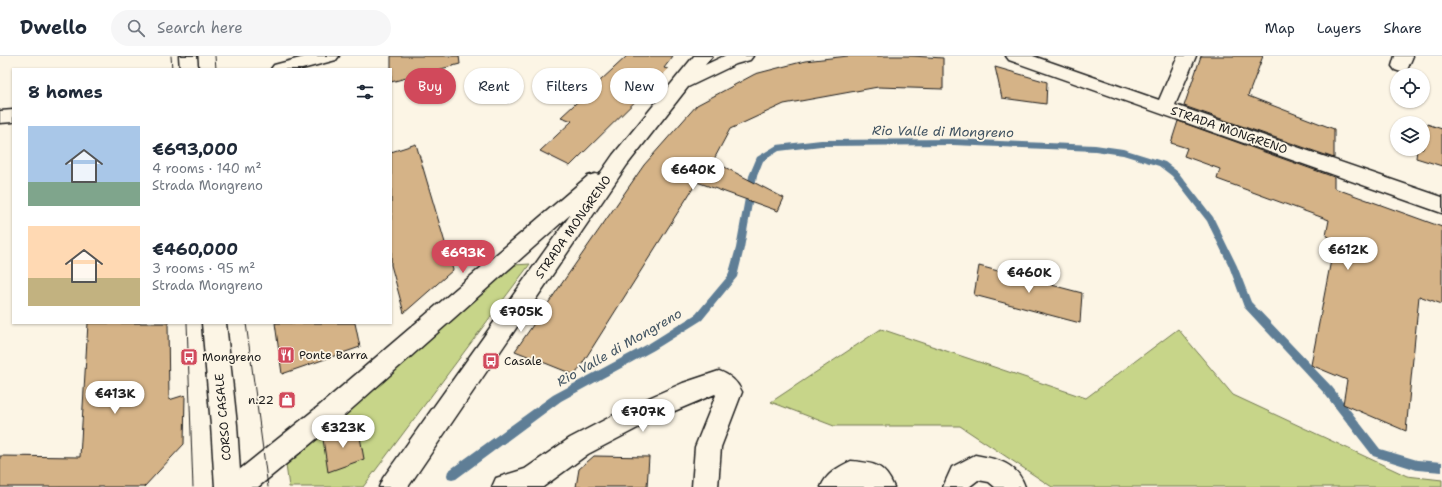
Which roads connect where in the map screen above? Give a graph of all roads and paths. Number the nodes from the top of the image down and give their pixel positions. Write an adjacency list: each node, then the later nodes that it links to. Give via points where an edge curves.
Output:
1 (188, 56): 7 (street)
2 (330, 56): 8 (street)
3 (703, 56): 9 (street, STRADA MONGRENO)
4 (744, 56): 9 (street, STRADA MONGRENO)
5 (1015, 56): 10 (street, STRADA MONGRENO)
6 (1187, 56): 10 (street)
7 (189, 68)
8 (284, 68)
9 (680, 84): 13 (street, STRADA MONGRENO)
10 (1165, 108): 14 (street, STRADA MONGRENO)
11 (12, 116): 12 (street)
12 (0, 118)
13 (620, 160): 17 (street, STRADA MONGRENO, via 328,414); 18 (street, STRADA MONGRENO)
14 (1442, 205)
15 (214, 324): 16 (street, CORSO CASALE)
16 (228, 487)
17 (238, 487)
18 (394, 487)
19 (505, 487): 20 (street, via 531,480 579,446 644,412 719,382 730,392 708,446)
20 (705, 487)
21 (834, 487): 22 (street, via 851,474 871,475)
22 (881, 487)
23 (956, 487): 24 (street, via 961,476 975,467 996,471)
24 (1012, 487)

